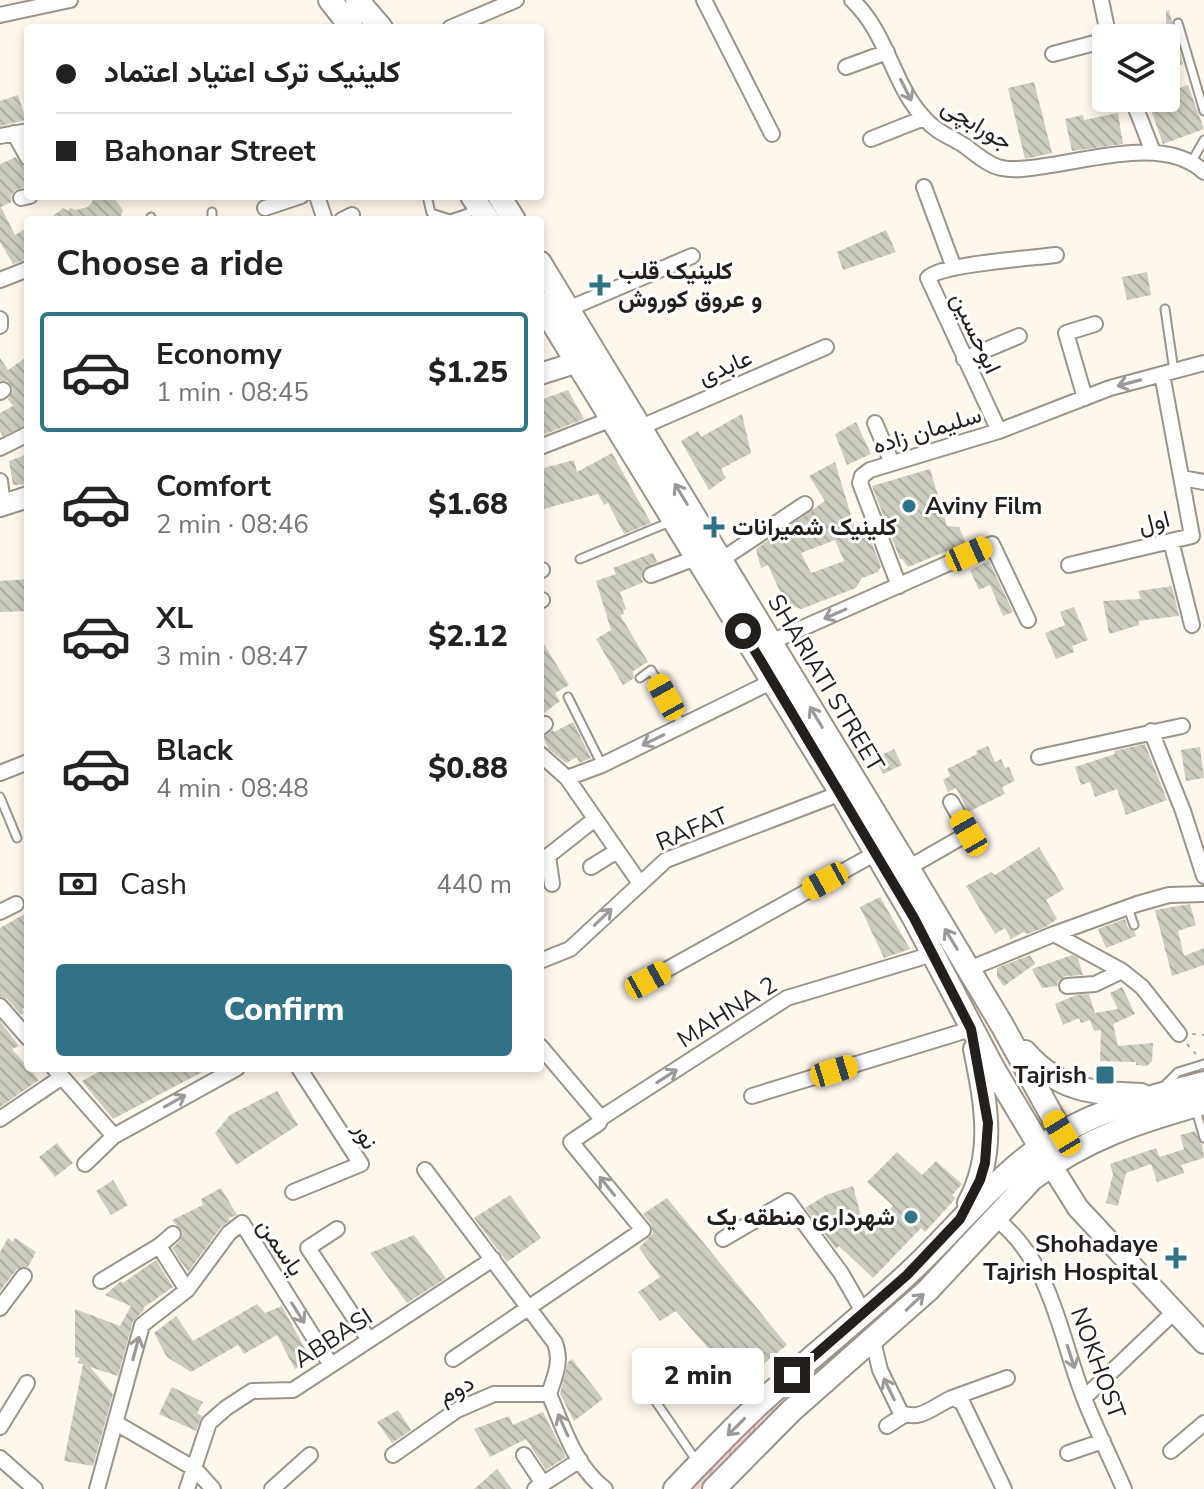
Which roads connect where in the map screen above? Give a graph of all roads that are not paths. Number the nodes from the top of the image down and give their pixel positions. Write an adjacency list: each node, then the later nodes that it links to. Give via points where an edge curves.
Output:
1 (70, 0): 8 (street)
2 (330, 0): 10 (main road)
3 (357, 0): 11 (main road)
4 (516, 0): 12 (street)
5 (704, 0): 22 (street)
6 (852, 0): 15 (street, جورابچی, via 873,22)
7 (1101, 0): 13 (street)
8 (0, 15)
9 (1178, 23): 18 (lane)
10 (349, 24)
11 (378, 24)
12 (459, 24)
13 (1105, 24)
14 (1092, 43): 16 (street)
15 (887, 52): 17 (street); 20 (street, جورابچی, one-way to 20)
16 (1053, 54)
17 (846, 67)
18 (1204, 111)
19 (1137, 112): 26 (street)
20 (924, 118): 23 (street); 26 (street, جورابچی, via 1002,168)
21 (14, 133): 25 (street)
22 (772, 134)
23 (871, 139)
24 (1204, 140): 27 (lane)
25 (24, 151)
26 (1153, 152): 27 (street, جورابچی)
27 (1192, 161): 28 (street)
28 (1204, 172)
29 (924, 187): 39 (street, ابوحسین)
30 (289, 200): 33 (street)
31 (428, 200): 34 (lane, via 431,213)
32 (485, 205): 35 (lane); 36 (main road)
33 (265, 208)
34 (440, 216)
35 (458, 216)
36 (506, 216)
37 (1056, 255): 39 (street, ابوحسین)
38 (692, 256): 44 (street)
39 (954, 268): 51 (street, ابوحسین, via 928,278)
40 (544, 270): 44 (main road, SHARIATI STREET)
41 (24, 271): 42 (street)
42 (0, 280)
43 (544, 308): 52 (main road, SHARIATI STREET)
44 (568, 309): 59 (main road, SHARIATI STREET)
45 (1165, 309): 55 (lane)
46 (0, 319): 48 (street)
47 (1095, 324): 56 (street, via 1066,333)
48 (0, 326)
49 (1019, 336): 51 (street)
50 (826, 347): 59 (street, عابدی)
51 (964, 359): 60 (street, ابوحسین)
52 (578, 362): 54 (main road); 57 (main road, SHARIATI STREET)
53 (1204, 363): 55 (street, سلیمان زاده)
54 (544, 373)
55 (1168, 373): 56 (street, سلیمان زاده, one-way to 56); 65 (street)
56 (1085, 398): 60 (street, سلیمان زاده)
57 (612, 419): 62 (street); 71 (main road, SHARIATI STREET)
58 (875, 423): 64 (street)
59 (641, 427): 75 (main road, SHARIATI STREET, one-way to 59)
60 (999, 431): 64 (street, سلیمان زاده)
61 (24, 436): 63 (street)
62 (544, 445)
63 (0, 448)
64 (892, 463): 78 (street, سلیمان زاده, via 870,470 860,483)
65 (1182, 478): 67 (street); 72 (street, اول, via 1192,536)
66 (0, 481): 70 (street)
67 (1204, 482)
68 (24, 498): 70 (main road)
69 (805, 504): 75 (street)
70 (2, 506)
71 (675, 520): 73 (main road, SHARIATI STREET); 74 (lane)
72 (1171, 541): 76 (street, اول); 80 (street)
73 (698, 557): 77 (street); 83 (main road, SHARIATI STREET)
74 (580, 559)
75 (721, 560): 81 (main road, SHARIATI STREET)
76 (1069, 565)
77 (651, 575)
78 (899, 586): 79 (street, via 993,544); 81 (street, one-way to 81)
79 (1028, 620)
80 (1192, 625)
81 (771, 642): 102 (main road, SHARIATI STREET, one-way to 81)
82 (640, 678): 85 (lane, via 651,670)
83 (773, 681): 85 (street); 94 (main road, SHARIATI STREET)
84 (568, 697): 91 (lane)
85 (682, 725): 91 (street, one-way to 91)
86 (1182, 726): 87 (street)
87 (1151, 731): 88 (street); 103 (street)
88 (1039, 757)
89 (544, 758): 93 (street)
90 (24, 764): 92 (street)
91 (602, 765): 93 (street)
92 (0, 773)
93 (567, 778): 97 (street)
94 (841, 793): 100 (main road, SHARIATI STREET); 104 (street, RAFAT, via 666,860)
95 (0, 797): 98 (lane)
96 (951, 802): 102 (street, via 969,833)
97 (595, 819): 99 (street); 105 (street, via 548,856)
98 (17, 838)
99 (617, 851): 101 (street); 104 (street)
100 (876, 853): 112 (main road, SHARIATI STREET); 116 (street)
101 (591, 867)
102 (908, 868): 114 (main road, SHARIATI STREET, one-way to 102)
103 (1204, 876)
104 (639, 882): 113 (street, RAFAT, one-way to 104, via 570,949)
105 (552, 884)
106 (1204, 894): 108 (street, via 1169,895)
107 (16, 904): 109 (street)
108 (1127, 908): 110 (lane); 111 (street)
109 (0, 912)
110 (1134, 925)
111 (1054, 934): 114 (street); 115 (street)
112 (933, 954): 120 (main road, SHARIATI STREET); 134 (street, MAHNA 2, one-way to 112, via 787,998)
113 (544, 959)
114 (969, 969): 119 (main road, SHARIATI STREET)
115 (1122, 971): 117 (street, via 1095,984); 122 (street, via 1142,987)
116 (648, 980)
117 (1067, 986)
118 (0, 1006): 121 (street)
119 (1002, 1025): 124 (main road, SHARIATI STREET); 132 (main road, via 1038,1067 1064,1084)
120 (971, 1029): 126 (main road, SHARIATI STREET); 131 (street); 144 (main road, via 987,1136 980,1180)
121 (24, 1033)
122 (1179, 1034)
123 (544, 1051): 134 (street)
124 (1017, 1055): 126 (main road, via 1013,1077); 138 (main road, SHARIATI STREET)
125 (1204, 1064): 132 (lane, via 1178,1072)
126 (993, 1068): 139 (main road, SHARIATI STREET)
127 (58, 1072): 135 (street); 136 (street)
128 (230, 1072): 136 (street, one-way to 128)
129 (302, 1072): 142 (street, نور, via 361,1164)
130 (1204, 1083): 132 (main road)
131 (752, 1096)
132 (1154, 1096): 138 (main road, via 1113,1110)
133 (1200, 1104): 137 (lane); 138 (main road)
134 (601, 1118): 153 (street, MAHNA 2, one-way to 134, via 643,1230 571,1142)
135 (0, 1119)
136 (114, 1136): 140 (street)
137 (1204, 1138)
138 (1067, 1142): 139 (main road)
139 (1045, 1156): 143 (main road); 144 (main road, via 1010,1169); 155 (main road, via 1078,1208)
140 (85, 1164)
141 (425, 1170): 149 (street)
142 (293, 1192)
143 (995, 1218): 158 (main road, one-way to 143); 167 (street, NOKHOST, one-way to 167, via 1014,1233 1039,1269)
144 (960, 1219): 156 (main road)
145 (337, 1229): 157 (street, via 308,1248)
146 (173, 1234): 148 (street)
147 (723, 1239): 156 (street, via 788,1201)
148 (159, 1246): 151 (street); 152 (street)
149 (493, 1259): 153 (street); 157 (street, ABBASI)
150 (24, 1276): 154 (street)
151 (101, 1281)
152 (187, 1290): 161 (street, یاسمن, one-way to 161, via 242,1223); 169 (street, یاسمن, one-way to 152, via 142,1325)
153 (530, 1307): 160 (street); 165 (street, via 558,1352)
154 (0, 1308)
155 (1174, 1312): 159 (main road); 167 (street)
156 (864, 1313): 181 (main road, one-way to 181, via 768,1395)
157 (369, 1340): 161 (street, ABBASI)
158 (873, 1341): 168 (street, one-way to 158, via 880,1370); 191 (main road, via 791,1411)
159 (1204, 1343)
160 (453, 1359)
161 (331, 1365): 182 (street, ABBASI, via 293,1390 252,1391 226,1408 209,1423)
162 (1007, 1378): 166 (street)
163 (27, 1383): 172 (street)
164 (643, 1383): 181 (lane)
165 (549, 1394): 177 (street, دوم, via 494,1394 457,1410); 180 (street, one-way to 165)
166 (952, 1398): 168 (street, via 924,1414); 192 (street, via 962,1402)
167 (1084, 1398): 173 (street, NOKHOST)
168 (904, 1415): 171 (street)
169 (116, 1423): 182 (street); 185 (street, یاسمن)
170 (1204, 1423): 174 (street)
171 (887, 1426)
172 (0, 1427)
173 (1103, 1441): 175 (street); 193 (street, NOKHOST)
174 (1171, 1451)
175 (1068, 1453)
176 (310, 1455): 188 (street)
177 (393, 1455)
178 (524, 1455): 183 (street)
179 (0, 1458): 184 (street)
180 (580, 1460): 183 (street); 189 (street)
181 (699, 1465): 190 (main road)
182 (195, 1469): 186 (street, ABBASI); 187 (street)
183 (539, 1486)
184 (35, 1489)
185 (97, 1489)
186 (187, 1489)
187 (213, 1489)
188 (272, 1489)
189 (605, 1489)
190 (675, 1489)
191 (714, 1489)
192 (1004, 1489)
193 (1124, 1489)

